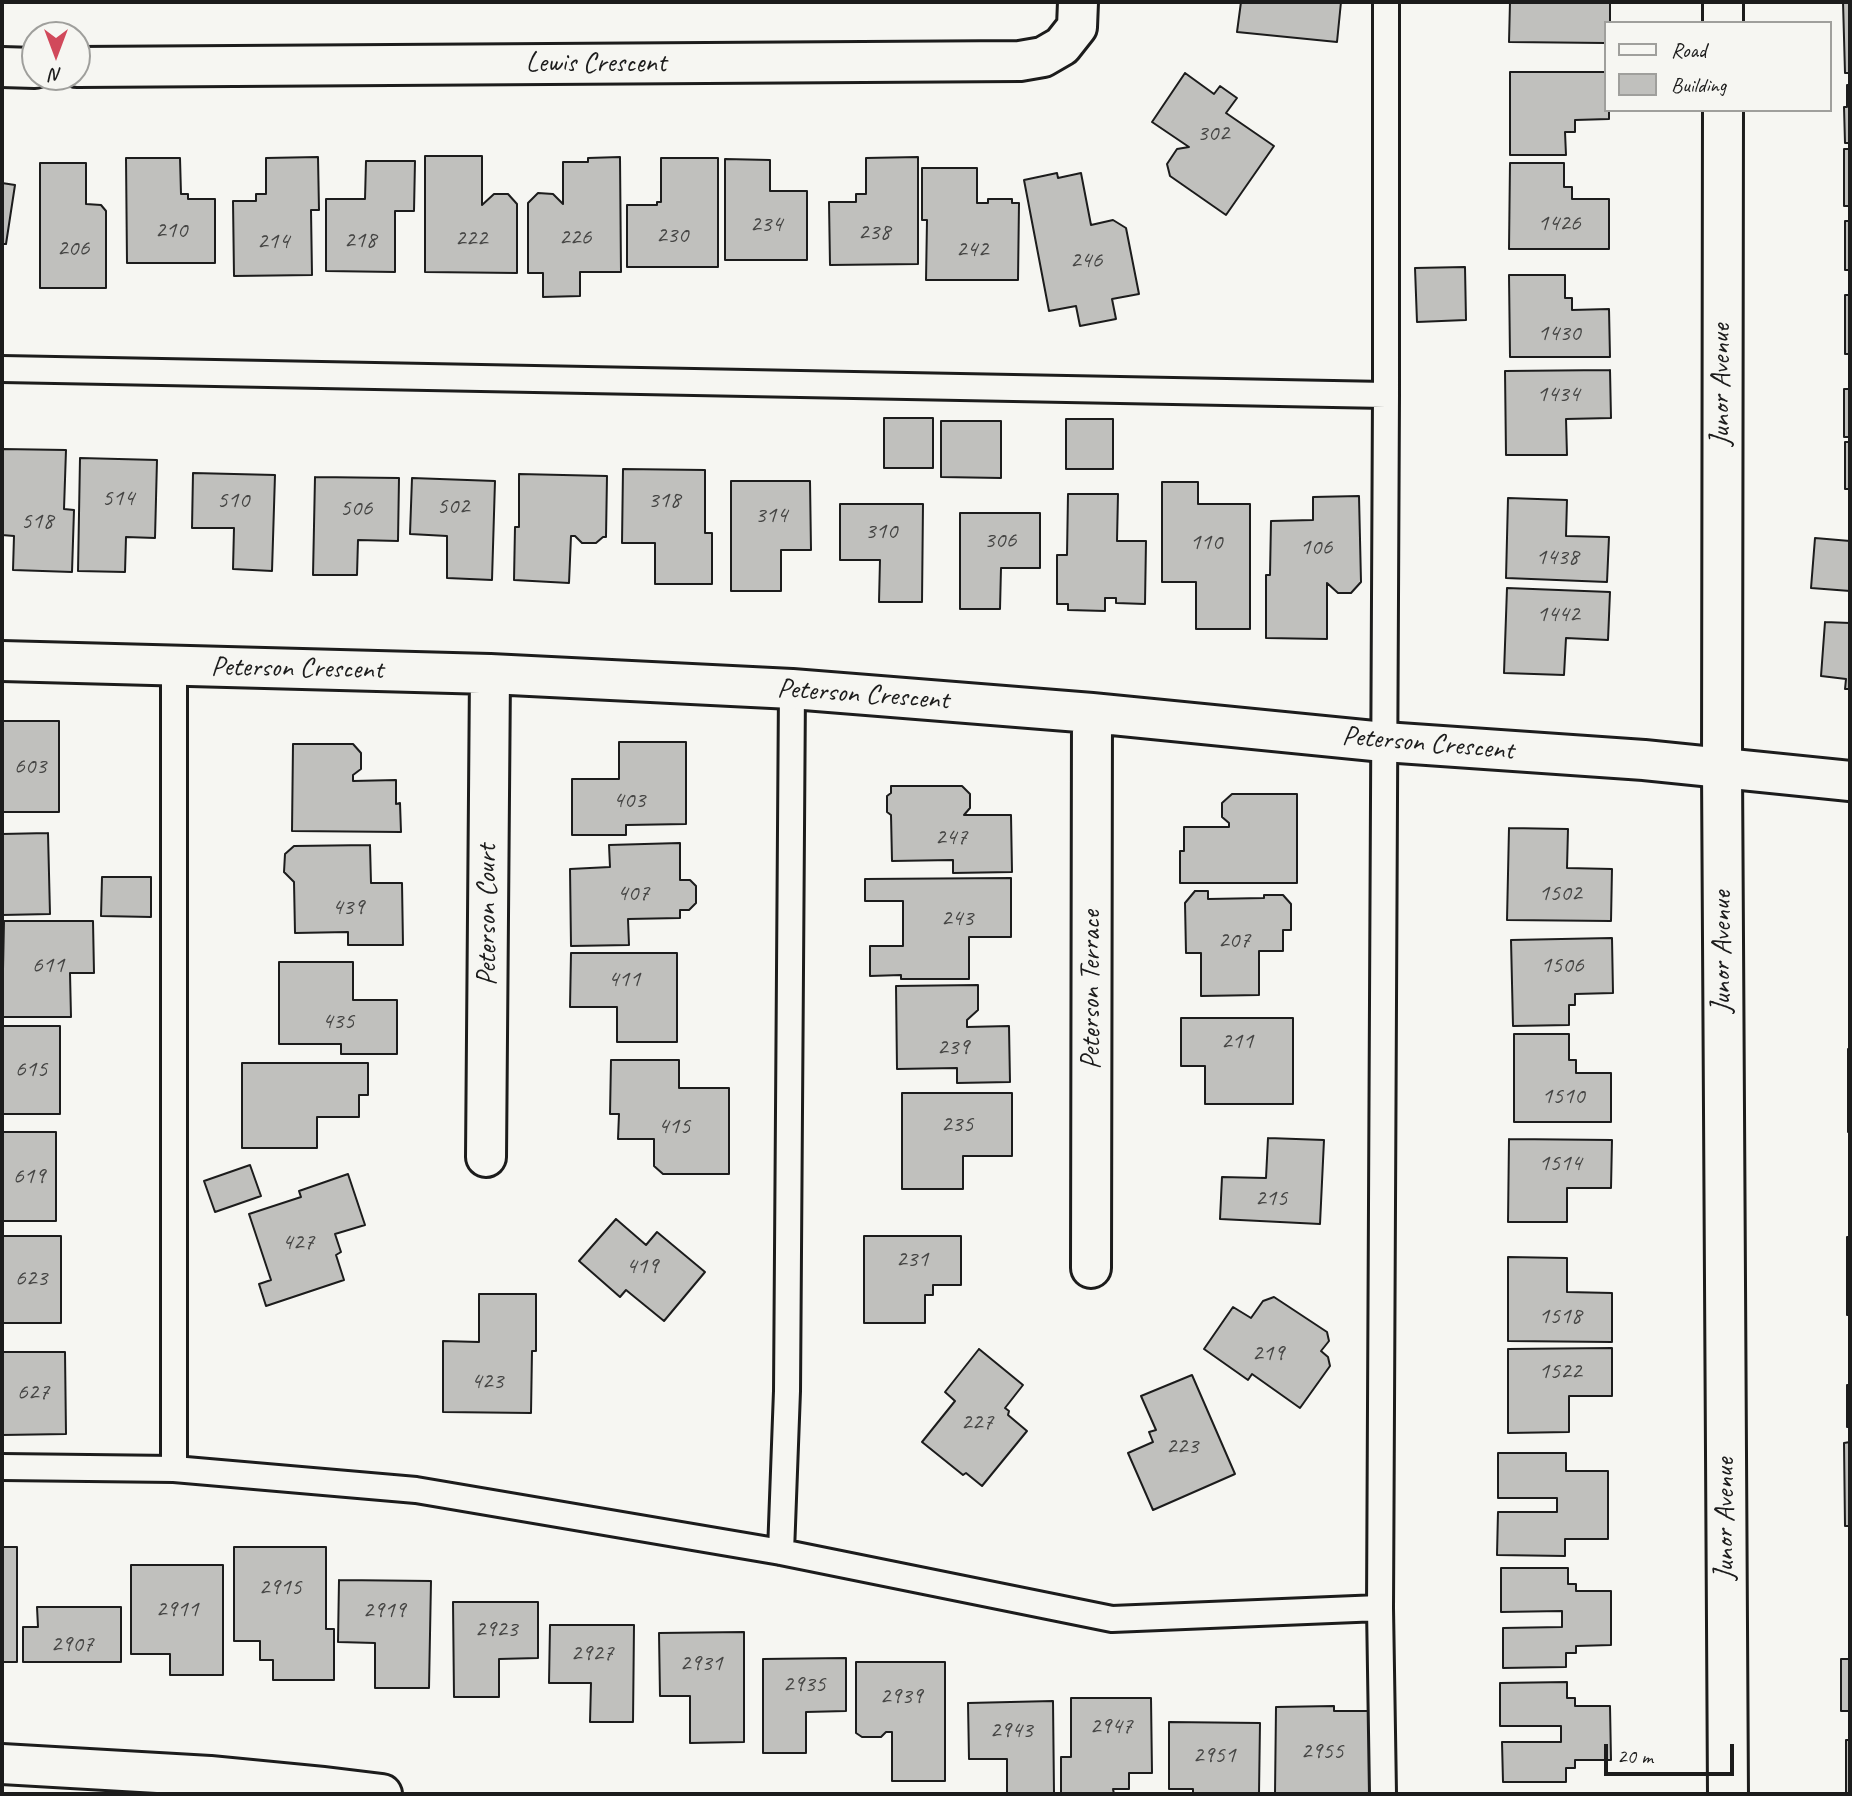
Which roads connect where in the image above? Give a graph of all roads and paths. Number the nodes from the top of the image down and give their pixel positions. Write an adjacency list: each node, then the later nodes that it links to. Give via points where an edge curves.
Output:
1 (1078, 2): 5 (street, Lewis Crescent, via 1077,27 1062,46 1043,57 1020,61)
2 (1386, 2): 10 (lane)
3 (1723, 2): 4 (street)
4 (1723, 21)
5 (91, 67)
6 (2, 68): 7 (street)
7 (21, 68)
8 (1723, 112): 17 (street, Junor Avenue)
9 (2, 369): 10 (lane)
10 (1386, 395): 16 (lane)
11 (2, 661): 12 (street, Peterson Crescent)
12 (174, 666): 13 (street, Peterson Crescent); 22 (lane)
13 (490, 674): 14 (street, Peterson Crescent); 19 (street, Peterson Court)
14 (792, 690): 15 (street, Peterson Crescent); 23 (lane, via 787,1391)
15 (1092, 713): 16 (street, Peterson Crescent); 20 (street, Peterson Terrace)
16 (1384, 741): 17 (street, Peterson Crescent); 24 (lane)
17 (1722, 769): 18 (street, Peterson Crescent); 29 (street, Junor Avenue)
18 (1850, 781)
19 (486, 1157)
20 (1091, 1268)
21 (2, 1467): 22 (lane)
22 (174, 1469): 23 (lane, via 416,1490)
23 (781, 1552): 24 (lane, via 1112,1619)
24 (1380, 1608): 28 (lane)
25 (2, 1764): 26 (street)
26 (209, 1785): 27 (street, via 323,1787)
27 (382, 1794)
28 (1383, 1794)
29 (1728, 1794)

